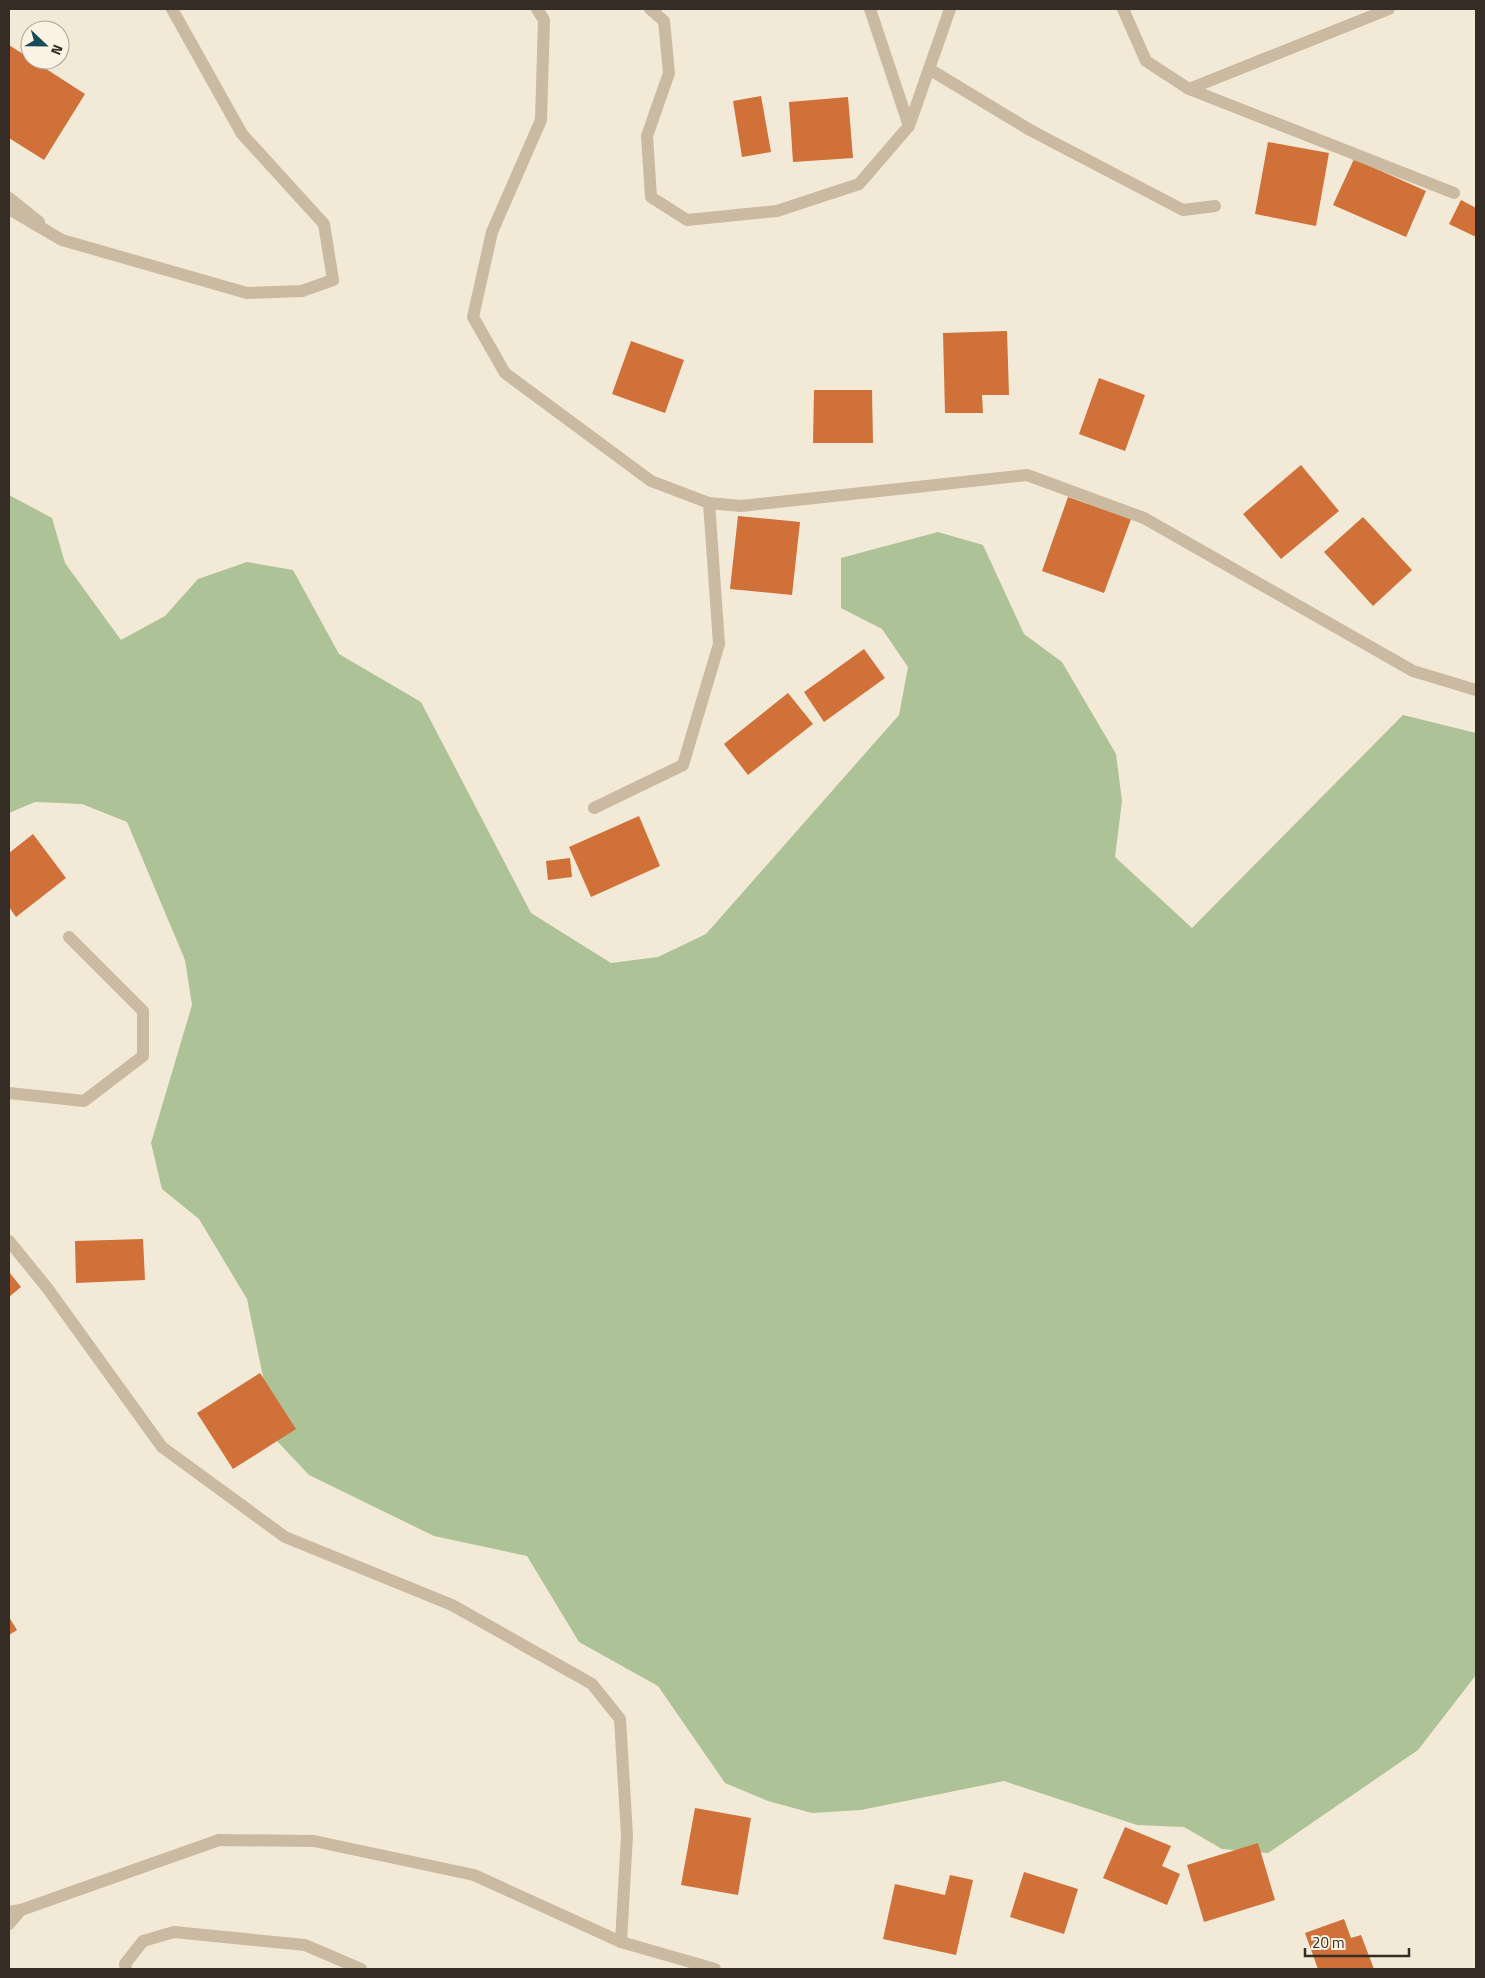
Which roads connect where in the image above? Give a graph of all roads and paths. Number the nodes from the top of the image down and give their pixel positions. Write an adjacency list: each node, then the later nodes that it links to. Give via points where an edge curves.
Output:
1 (172, 9): 15 (street, via 242,134 324,224 333,280 302,291 247,293)
2 (537, 9): 16 (street, via 544,20 541,120 492,232 473,317 505,373 651,481)
3 (650, 9): 10 (street, via 664,21 669,74 647,136 651,197 687,220 777,211 859,184)
4 (870, 9): 10 (street)
5 (950, 9): 8 (street)
6 (1123, 9): 9 (street, via 1146,61)
7 (1389, 9): 9 (street)
8 (929, 68): 10 (street); 13 (street, via 1030,130 1183,210)
9 (1189, 88): 11 (street)
10 (909, 126)
11 (1454, 193)
12 (9, 198): 15 (street)
13 (1215, 206)
14 (9, 209): 15 (street)
15 (62, 240)
16 (709, 503): 17 (street, via 741,506 1027,475 1144,518 1413,671); 18 (street, via 719,644 683,765)
17 (1476, 690)
18 (594, 808)
19 (69, 937): 20 (street, via 143,1011 143,1056 84,1101)
20 (9, 1093)
21 (9, 1241): 24 (street, via 48,1289 162,1447 285,1537 452,1605 592,1684 620,1719 627,1835)
22 (15, 1911): 23 (street); 24 (street, via 219,1840 314,1841 474,1875)
23 (9, 1924)
24 (621, 1942): 27 (street)
25 (126, 1969): 26 (street, via 125,1964 143,1941 174,1932 305,1945)
26 (361, 1969)
27 (715, 1969)

